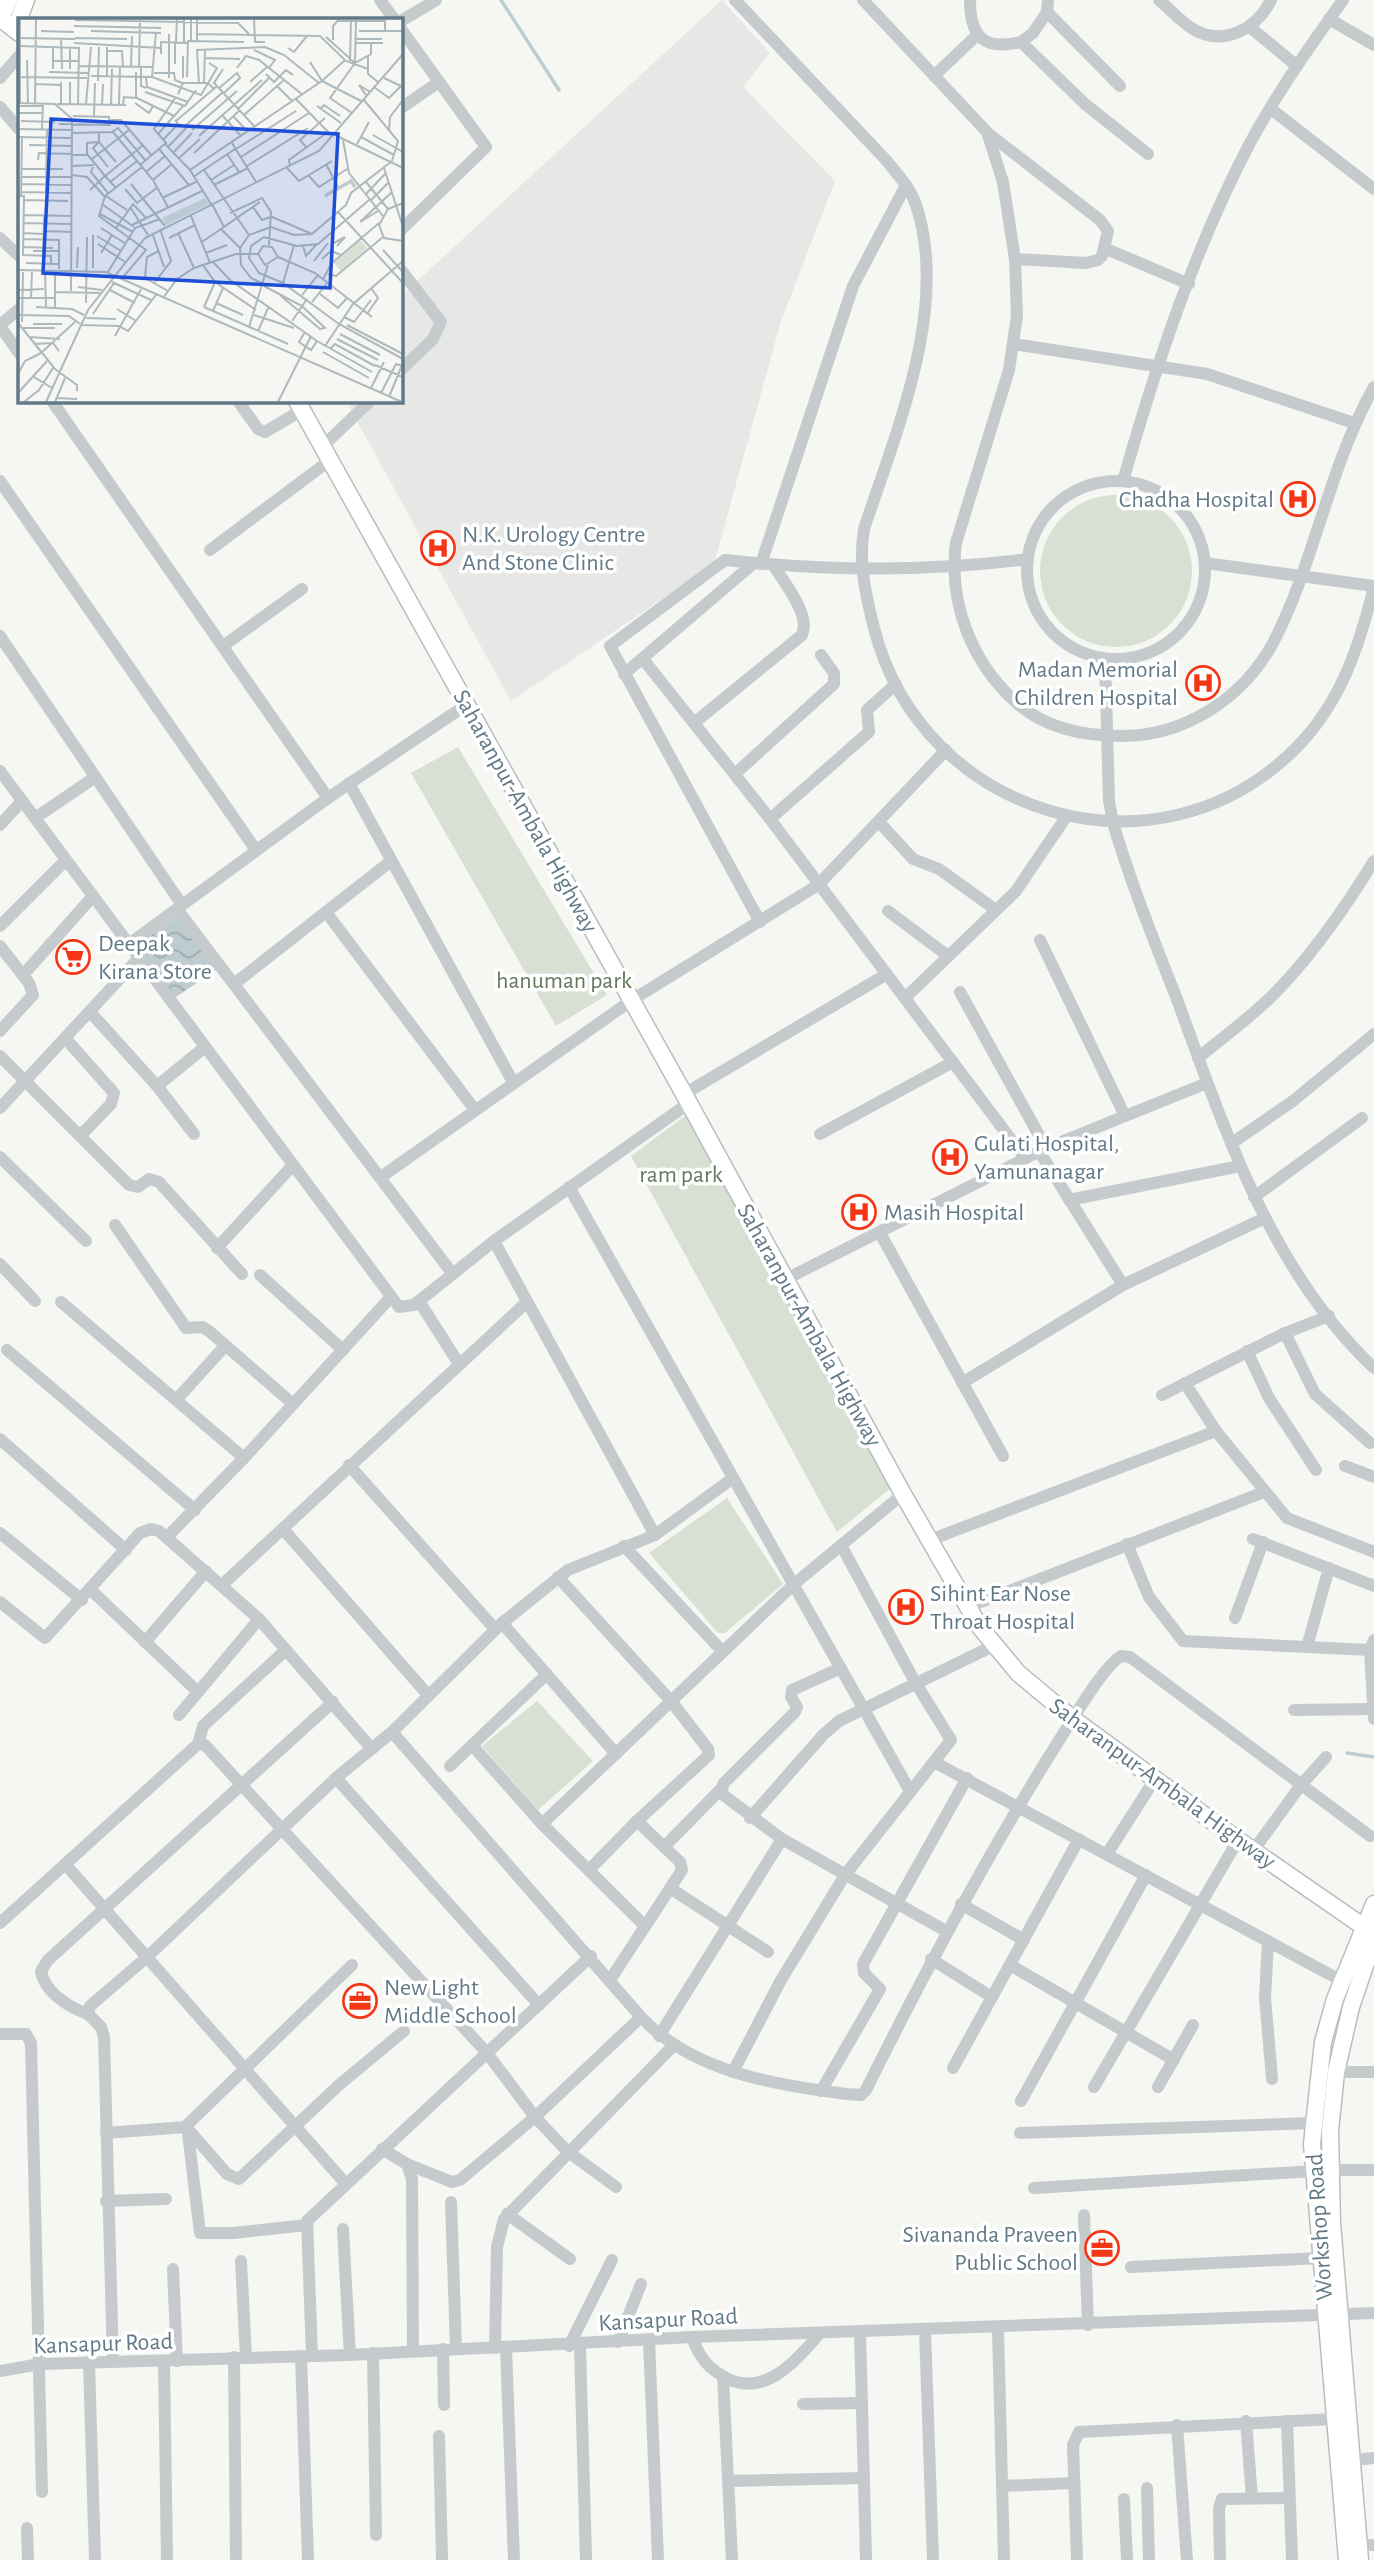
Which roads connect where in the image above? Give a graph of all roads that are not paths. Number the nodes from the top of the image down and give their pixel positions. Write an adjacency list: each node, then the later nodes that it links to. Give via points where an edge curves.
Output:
1 (9, 0): 12 (main road)
2 (26, 0): 13 (main road)
3 (380, 0): 14 (street)
4 (436, 0): 16 (street)
5 (735, 0): 35 (street)
6 (863, 0): 25 (street)
7 (970, 0): 20 (street)
8 (1159, 0): 17 (street, via 1192,29 1208,36)
9 (1272, 0): 17 (street)
10 (1343, 0): 15 (street)
11 (1048, 6): 21 (street, via 1033,33); 28 (street)
12 (0, 18): 19 (main road)
13 (21, 18)
14 (393, 18)
15 (1329, 19): 22 (street); 24 (street)
16 (402, 20)
17 (1251, 28): 24 (street)
18 (402, 30): 27 (street)
19 (17, 31)
20 (977, 35): 21 (street, via 998,45); 25 (street)
21 (1021, 42): 34 (street, via 1085,104)
22 (1374, 45)
23 (18, 57): 26 (street)
24 (1297, 66): 31 (street)
25 (934, 76): 33 (street)
26 (0, 78)
27 (439, 82): 30 (street); 37 (street, via 486,147)
28 (1120, 86)
29 (0, 107): 32 (street)
30 (402, 107)
31 (1271, 109): 36 (street); 43 (street, via 1237,169)
32 (18, 128)
33 (987, 132): 39 (street, via 1100,220 1108,231); 41 (street, via 1003,182)
34 (1148, 154)
35 (906, 186): 61 (street, via 853,286); 65 (street, via 924,242 920,347 864,529)
36 (1374, 189)
37 (402, 229)
38 (0, 238): 40 (street)
39 (1104, 248): 41 (street, via 1098,260 1086,263); 43 (street)
40 (18, 255)
41 (1015, 259): 46 (street)
42 (402, 271): 49 (street, via 441,322 433,339)
43 (1188, 285): 48 (street)
44 (18, 310): 45 (street)
45 (0, 325): 47 (street)
46 (1014, 344): 48 (street); 64 (street, via 956,543)
47 (18, 352)
48 (1157, 363): 55 (street, via 1238,382); 58 (street)
49 (402, 369)
50 (1374, 387): 55 (street)
51 (53, 402): 70 (street)
52 (239, 402): 54 (street, via 265,432)
53 (369, 402): 56 (street)
54 (300, 405): 56 (main road, Saharanpur-Ambala Highway)
55 (1354, 423): 66 (street)
56 (326, 454): 59 (street); 76 (main road, Saharanpur-Ambala Highway)
57 (0, 481): 92 (street)
58 (1123, 481): 60 (street, via 1096,483 1071,493 1050,510 1035,533); 62 (street, via 1170,498 1188,516 1200,538)
59 (211, 550)
60 (1028, 559): 64 (street); 73 (street, via 1029,587 1038,614 1055,635 1078,651)
61 (757, 563): 63 (street); 72 (street); 74 (street, via 726,560 612,643 611,652)
62 (1205, 563): 66 (street); 73 (street, via 1204,590 1178,635 1131,659)
63 (774, 566): 65 (street); 77 (street, via 805,622 802,635)
64 (953, 568): 65 (street); 78 (street, via 958,608 970,639 1007,694 1040,720 1067,731)
65 (863, 571): 75 (street, via 878,642)
66 (1299, 577): 67 (street); 78 (street, via 1273,643 1224,701 1199,718 1151,734)
67 (1374, 587): 90 (street, via 1357,649 1339,691 1282,760 1254,782 1214,802 1181,813)
68 (302, 589): 70 (street)
69 (0, 636): 82 (street)
70 (223, 646): 84 (street)
71 (821, 655): 81 (street, via 834,673 834,684)
72 (643, 659): 74 (street); 77 (street)
73 (1105, 659): 78 (street)
74 (624, 674): 102 (street)
75 (896, 684): 79 (street); 88 (street, via 867,710 869,732)
76 (466, 705): 83 (street); 114 (main road, Saharanpur-Ambala Highway)
77 (694, 723): 81 (street)
78 (1106, 736): 90 (street)
79 (946, 750): 86 (street, via 997,790); 89 (street)
80 (0, 771): 85 (street)
81 (735, 774): 88 (street)
82 (94, 778): 87 (street); 98 (street)
83 (349, 783): 84 (street); 94 (street)
84 (328, 798): 92 (street)
85 (22, 800): 87 (street); 91 (street)
86 (1066, 817): 90 (street); 100 (street, via 1024,880)
87 (35, 818): 93 (street)
88 (770, 819): 96 (street)
89 (879, 822): 96 (street); 100 (street, via 913,859 939,869)
90 (1113, 823): 121 (street)
91 (0, 825)
92 (256, 850): 98 (street)
93 (66, 860): 97 (street); 103 (street)
94 (391, 861): 101 (street); 124 (street)
95 (1374, 861): 121 (street, via 1289,978)
96 (818, 885): 102 (street); 109 (street)
97 (93, 896): 105 (street); 110 (street)
98 (179, 907): 105 (street); 111 (street)
99 (888, 911): 107 (street)
100 (996, 911): 107 (street)
101 (326, 912): 111 (street); 129 (street)
102 (760, 922): 114 (street)
103 (0, 926)
104 (1040, 940): 130 (street)
105 (129, 943): 108 (street)
106 (0, 946): 110 (street)
107 (948, 956): 113 (street)
108 (139, 958): 115 (street); 119 (street)
109 (887, 974): 113 (street); 127 (street)
110 (23, 975): 116 (street, via 33,995)
111 (234, 984): 141 (street)
112 (960, 992): 136 (street)
113 (905, 998): 122 (street)
114 (632, 1000): 124 (street); 127 (main road, Saharanpur-Ambala Highway)
115 (90, 1013): 118 (street); 126 (street)
116 (0, 1031)
117 (1374, 1034): 135 (street)
118 (66, 1039): 123 (street); 134 (street, via 114,1093 111,1104)
119 (205, 1047): 126 (street); 139 (street)
120 (0, 1056): 123 (street)
121 (1198, 1058): 125 (street)
122 (953, 1062): 133 (street); 138 (street)
123 (25, 1082): 128 (street); 134 (street)
124 (513, 1082): 129 (street)
125 (1207, 1083): 130 (street); 135 (street)
126 (157, 1086): 132 (street)
127 (687, 1099): 142 (street); 155 (main road, Saharanpur-Ambala Highway)
128 (0, 1108)
129 (475, 1110): 141 (street)
130 (1125, 1116): 136 (street)
131 (1362, 1118): 143 (street)
132 (194, 1134)
133 (820, 1134)
134 (80, 1136): 150 (street, via 133,1188 149,1180 159,1182)
135 (1232, 1143): 140 (street)
136 (1043, 1150): 138 (street); 144 (street)
137 (0, 1157): 148 (street)
138 (1026, 1158): 147 (street)
139 (293, 1165): 150 (street); 157 (street)
140 (1240, 1166): 143 (street); 144 (street)
141 (382, 1177): 152 (street)
142 (569, 1187): 149 (street); 184 (street)
143 (1254, 1197): 145 (street)
144 (1069, 1200): 156 (street)
145 (1265, 1218): 156 (street); 162 (street)
146 (115, 1225): 164 (street, via 186,1328 204,1327)
147 (880, 1233): 155 (street); 170 (street)
148 (86, 1241)
149 (494, 1241): 152 (street); 161 (street)
150 (217, 1248): 153 (street)
151 (0, 1265): 158 (street)
152 (452, 1273): 159 (street)
153 (242, 1274)
154 (261, 1275): 166 (street)
155 (784, 1280): 186 (main road, Saharanpur-Ambala Highway)
156 (1123, 1285): 170 (street)
157 (390, 1298): 159 (street, via 402,1308); 166 (street)
158 (34, 1301)
159 (419, 1301): 168 (street)
160 (61, 1302): 173 (street)
161 (527, 1302): 168 (street); 190 (street)
162 (1329, 1316): 163 (street); 169 (street)
163 (1285, 1333): 167 (street); 177 (street, via 1315,1394)
164 (225, 1346): 173 (street); 174 (street)
165 (7, 1350): 187 (street)
166 (343, 1350): 174 (street)
167 (1247, 1351): 171 (street); 182 (street, via 1269,1398)
168 (460, 1364): 180 (street)
169 (1374, 1368)
170 (962, 1382): 178 (street)
171 (1185, 1383): 172 (street); 175 (street)
172 (1162, 1395)
173 (177, 1399): 179 (street)
174 (293, 1404): 179 (street)
175 (1216, 1431): 185 (street); 192 (street)
176 (0, 1439): 196 (street)
177 (1370, 1443)
178 (1003, 1456)
179 (244, 1458): 187 (street)
180 (349, 1465): 188 (street); 209 (street)
181 (1346, 1466): 183 (street)
182 (1316, 1469)
183 (1374, 1477)
184 (733, 1478): 190 (street); 202 (street)
185 (1264, 1492): 193 (street); 197 (street, via 1287,1518)
186 (903, 1494): 192 (main road, Saharanpur-Ambala Highway); 194 (street)
187 (195, 1510): 191 (street)
188 (283, 1529): 201 (street); 220 (street)
189 (0, 1533): 204 (street)
190 (654, 1535): 195 (street)
191 (167, 1536): 196 (street, via 146,1529); 199 (street)
192 (930, 1540): 206 (main road, Saharanpur-Ambala Highway)
193 (1127, 1544): 206 (street); 213 (street, via 1149,1597 1183,1641)
194 (841, 1545): 202 (street); 218 (street)
195 (624, 1546): 200 (street); 215 (street)
196 (126, 1550): 204 (street)
197 (1374, 1552)
198 (1329, 1568): 203 (street); 207 (street, via 1258,1540); 213 (street)
199 (206, 1572): 201 (street); 210 (street)
200 (558, 1577): 209 (street); 221 (street)
201 (222, 1585): 208 (street)
202 (793, 1585): 215 (street); 216 (street)
203 (1374, 1586)
204 (86, 1595): 205 (street, via 45,1638); 210 (street)
205 (0, 1602)
206 (968, 1607): 212 (main road, Saharanpur-Ambala Highway)
207 (1235, 1618)
208 (259, 1619): 214 (street); 219 (street)
209 (499, 1626): 217 (street); 220 (street)
210 (145, 1642): 219 (street)
211 (1372, 1645): 213 (street); 225 (street)
212 (993, 1646): 218 (street); 227 (main road, Saharanpur-Ambala Highway)
213 (1307, 1647)
214 (286, 1650): 222 (street); 229 (street, via 203,1726)
215 (722, 1651): 221 (street)
216 (841, 1668): 223 (street); 241 (street, via 792,1690 795,1712)
217 (547, 1674): 230 (street); 232 (street)
218 (915, 1682): 223 (street); 234 (street, via 951,1740)
219 (198, 1692): 226 (street)
220 (428, 1695): 228 (street)
221 (671, 1701): 232 (street); 245 (street, via 709,1755)
222 (333, 1702): 231 (street); 240 (street)
223 (863, 1709): 242 (street); 244 (street, via 823,1735)
224 (1293, 1710): 225 (street)
225 (1374, 1713)
226 (179, 1715)
227 (1073, 1719): 238 (main road, Saharanpur-Ambala Highway); 239 (street, via 1117,1658 1125,1656); 243 (street)
228 (392, 1732): 231 (street); 273 (street)
229 (198, 1744): 240 (street, via 205,1745); 255 (street)
230 (472, 1745): 235 (street); 246 (street)
231 (372, 1749): 236 (street)
232 (616, 1754): 246 (street)
233 (1326, 1756): 239 (street)
234 (934, 1762): 237 (street); 242 (street)
235 (450, 1766)
236 (336, 1778): 247 (street); 282 (street)
237 (967, 1778): 243 (street); 263 (street)
238 (1155, 1779): 251 (main road, Saharanpur-Ambala Highway); 254 (street)
239 (1301, 1785): 248 (street); 253 (street)
240 (241, 1786): 247 (street); 264 (street)
241 (721, 1789): 244 (street, via 725,1799); 252 (street)
242 (910, 1791): 257 (street)
243 (1018, 1806): 250 (street); 260 (street)
244 (750, 1818): 249 (street)
245 (637, 1821): 252 (street); 256 (street)
246 (542, 1824): 256 (street)
247 (281, 1829): 274 (street); 291 (street)
248 (1370, 1836)
249 (782, 1839): 257 (street); 267 (street)
250 (1079, 1839): 254 (street); 270 (street)
251 (1238, 1840): 253 (main road, Saharanpur-Ambala Highway); 261 (street)
252 (664, 1847): 259 (street, via 682,1866)
253 (1254, 1851): 269 (main road, Saharanpur-Ambala Highway)
254 (1107, 1854): 258 (street)
255 (66, 1866): 264 (street); 265 (street)
256 (589, 1870): 266 (street)
257 (845, 1875): 263 (street); 297 (street, via 781,1980)
258 (1146, 1875): 261 (street); 281 (street)
259 (670, 1888): 266 (street); 267 (street)
260 (961, 1904): 268 (street); 270 (street)
261 (1199, 1904): 271 (street); 287 (street)
262 (1374, 1904): 269 (main road, Workshop Road)
263 (898, 1906): 268 (street); 301 (street, via 863,1964 863,1973 880,1989)
264 (105, 1911): 274 (street); 283 (street, via 41,1971 54,1992)
265 (0, 1923)
266 (645, 1926): 278 (street)
267 (727, 1926): 272 (street); 289 (street)
268 (946, 1931): 275 (street)
269 (1371, 1933): 279 (main road, Workshop Road); 295 (main road, Workshop Road)
270 (1024, 1940): 277 (street)
271 (1268, 1941): 279 (street); 298 (street, via 1265,1997)
272 (768, 1952)
273 (591, 1956): 278 (street); 282 (street)
274 (146, 1958): 283 (street, via 90,2006); 293 (street)
275 (931, 1959): 280 (street); 301 (street, via 866,2090 861,2095)
276 (352, 1965): 293 (street)
277 (1010, 1965): 280 (street); 281 (street)
278 (610, 1980): 284 (street)
279 (1342, 1981): 304 (main road, Workshop Road, via 1323,2042)
280 (992, 1997): 294 (street)
281 (1075, 2003): 287 (street); 302 (street)
282 (539, 2005): 291 (street)
283 (89, 2014): 307 (street, via 103,2032)
284 (641, 2017): 289 (street); 303 (street)
285 (1193, 2025): 292 (street)
286 (404, 2031): 306 (street)
287 (1126, 2032): 292 (street); 299 (street)
288 (0, 2034): 352 (street, via 26,2034 31,2039)
289 (659, 2036): 290 (street)
290 (673, 2046): 297 (street); 310 (street)
291 (487, 2053): 303 (street); 309 (street)
292 (1174, 2060): 300 (street)
293 (242, 2068): 305 (street); 306 (street)
294 (953, 2068)
295 (1336, 2072): 296 (street); 313 (main road, Workshop Road)
296 (1374, 2072)
297 (733, 2073): 301 (street)
298 (1272, 2079)
299 (1094, 2087)
300 (1158, 2087)
301 (821, 2091)
302 (1021, 2101)
303 (535, 2117): 310 (street); 311 (street, via 457,2182)
304 (1313, 2123): 308 (street); 313 (main road, Workshop Road)
305 (186, 2127): 306 (street, via 227,2174 239,2179); 307 (street); 322 (street, via 200,2232 223,2234)
306 (296, 2127): 314 (street)
307 (106, 2133): 318 (street)
308 (1020, 2133)
309 (382, 2149): 311 (street); 314 (street)
310 (567, 2151): 315 (street); 320 (street)
311 (408, 2164): 344 (street, via 413,2194)
312 (1374, 2171): 313 (street)
313 (1321, 2172): 316 (street); 324 (main road, Workshop Road); 331 (main road, Workshop Road)
314 (345, 2183): 322 (street)
315 (616, 2187)
316 (1034, 2188)
317 (166, 2199): 318 (street)
318 (106, 2201): 350 (street)
319 (451, 2203): 342 (street)
320 (507, 2214): 325 (street); 343 (street, via 498,2235)
321 (1083, 2215): 333 (street)
322 (306, 2225): 346 (street)
323 (343, 2229): 347 (street)
324 (1320, 2258): 328 (street); 331 (main road, Workshop Road)
325 (570, 2259)
326 (612, 2260): 341 (street)
327 (241, 2261): 348 (street)
328 (1131, 2267)
329 (173, 2269): 351 (street)
330 (641, 2284): 340 (street)
331 (1333, 2314): 332 (street, Kansapur Road); 333 (street, Kansapur Road); 358 (main road, Workshop Road); 364 (main road, Workshop Road)
332 (1374, 2314)
333 (1088, 2325): 334 (street, Kansapur Road)
334 (998, 2328): 335 (street, Kansapur Road); 368 (street)
335 (925, 2330): 336 (street, Kansapur Road); 388 (street)
336 (860, 2332): 337 (street, Kansapur Road); 355 (street)
337 (820, 2333): 338 (street, Kansapur Road); 354 (street, via 767,2381 737,2385)
338 (692, 2337): 339 (street, Kansapur Road); 354 (street, via 700,2355)
339 (649, 2340): 340 (street, Kansapur Road); 385 (street)
340 (618, 2342): 341 (street, Kansapur Road)
341 (574, 2346): 343 (street, Kansapur Road); 384 (street)
342 (449, 2348): 343 (street, Kansapur Road); 344 (street, Kansapur Road); 357 (street)
343 (501, 2348): 383 (street)
344 (413, 2350): 345 (street, Kansapur Road)
345 (373, 2353): 347 (street, Kansapur Road); 375 (street)
346 (307, 2355): 347 (street, Kansapur Road); 348 (street, Kansapur Road); 381 (street)
347 (350, 2355)
348 (240, 2356): 351 (street, Kansapur Road); 380 (street)
349 (89, 2362): 350 (street, Kansapur Road); 352 (street, Kansapur Road); 378 (street)
350 (113, 2362): 351 (street, Kansapur Road)
351 (170, 2362): 379 (street)
352 (40, 2364): 353 (street, Kansapur Road); 370 (street)
353 (0, 2371)
354 (723, 2376): 366 (street)
355 (862, 2403): 356 (street); 365 (street)
356 (803, 2404)
357 (444, 2405)
358 (1334, 2418): 360 (street); 364 (main road, Workshop Road)
359 (1246, 2421): 360 (street); 361 (street); 371 (street)
360 (1287, 2421): 372 (street)
361 (1177, 2425): 367 (street, via 1079,2432 1073,2445); 393 (street)
362 (439, 2436): 382 (street)
363 (1374, 2458): 364 (street)
364 (1345, 2461): 376 (main road, Workshop Road); 396 (main road, Workshop Road)
365 (864, 2478): 366 (street); 387 (street)
366 (729, 2481): 386 (street)
367 (1074, 2483): 368 (street); 390 (street)
368 (1002, 2486): 389 (street)
369 (1147, 2488): 392 (street)
370 (42, 2492)
371 (1252, 2498): 372 (street); 394 (street, via 1226,2498 1220,2503)
372 (1289, 2498): 395 (street)
373 (1125, 2499): 391 (street)
374 (27, 2528): 377 (street)
375 (376, 2535)
376 (1364, 2550)
377 (28, 2560)
378 (95, 2560)
379 (167, 2560)
380 (236, 2560)
381 (308, 2560)
382 (442, 2560)
383 (514, 2560)
384 (586, 2560)
385 (658, 2560)
386 (732, 2560)
387 (866, 2560)
388 (933, 2560)
389 (1004, 2560)
390 (1077, 2560)
391 (1127, 2560)
392 (1149, 2560)
393 (1186, 2560)
394 (1220, 2560)
395 (1292, 2560)
396 (1346, 2560)

